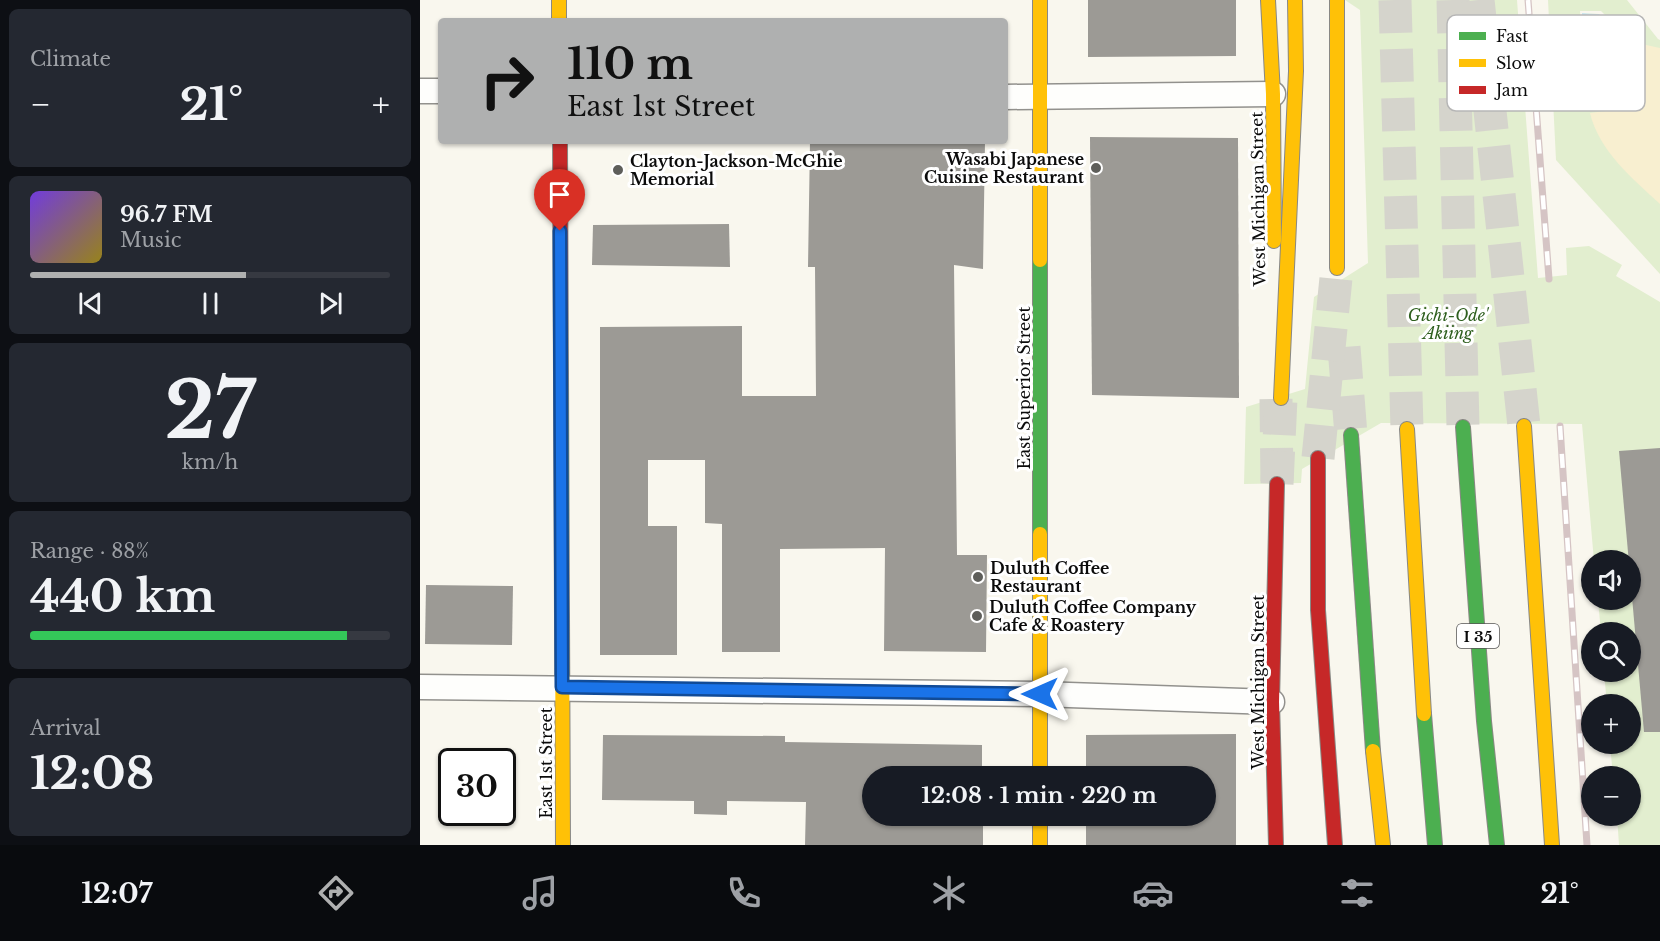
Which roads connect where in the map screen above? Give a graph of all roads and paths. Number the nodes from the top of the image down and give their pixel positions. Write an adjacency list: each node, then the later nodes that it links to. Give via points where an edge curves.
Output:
1 (559, 0): 6 (main road)
2 (1040, 0): 11 (main road, East Superior Street)
3 (1268, 0): 9 (main road, West Michigan Street)
4 (1295, 0): 9 (main road, West Michigan Street, via 1296,71 1279,398)
5 (1337, 0): 13 (main road)
6 (559, 18)
7 (420, 91): 8 (street)
8 (438, 91)
9 (1273, 94): 11 (street)
10 (1008, 96): 11 (street)
11 (1041, 97): 22 (main road, East Superior Street)
12 (560, 144): 21 (main road, East 1st Street)
13 (1337, 268)
14 (1524, 426): 33 (main road)
15 (1462, 428): 32 (main road, I 35)
16 (1407, 429): 31 (main road, via 1429,791)
17 (1351, 435): 30 (main road, via 1367,687)
18 (1318, 458): 29 (main road, via 1318,610)
19 (1277, 484): 23 (main road, West Michigan Street)
20 (420, 687): 21 (street)
21 (562, 687): 22 (street); 26 (main road, East 1st Street)
22 (1040, 694): 23 (street); 24 (main road, East Superior Street)
23 (1272, 702): 28 (main road, West Michigan Street)
24 (1040, 766)
25 (1040, 826): 27 (main road)
26 (563, 845)
27 (1040, 845)
28 (1276, 845)
29 (1335, 845)
30 (1383, 845)
31 (1436, 845)
32 (1497, 845)
33 (1552, 845)

